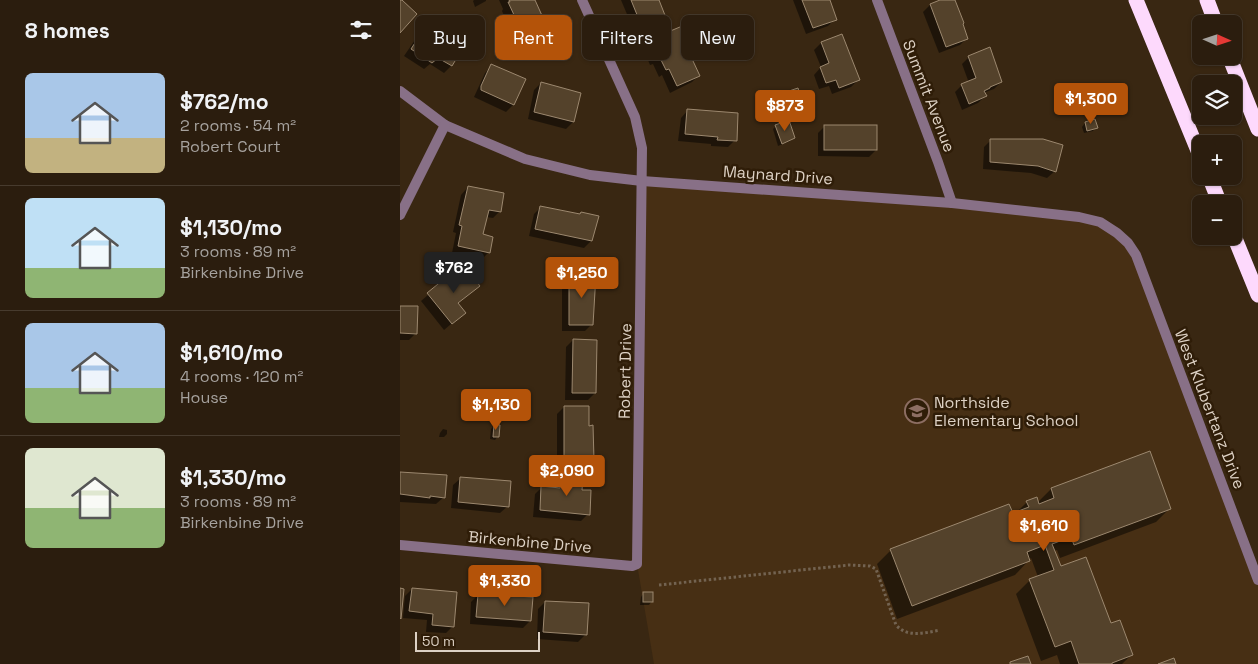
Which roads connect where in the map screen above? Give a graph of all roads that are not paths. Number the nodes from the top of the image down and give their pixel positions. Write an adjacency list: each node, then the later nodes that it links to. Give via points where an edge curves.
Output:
1 (582, 0): 11 (street, Robert Drive, via 636,118 642,148)
2 (877, 0): 12 (street, Summit Avenue)
3 (1136, 0): 10 (highway)
4 (1207, 0): 5 (highway)
5 (1213, 15)
6 (1233, 65): 9 (highway)
7 (400, 91): 8 (street, Maynard Drive)
8 (445, 125): 11 (street, Maynard Drive, via 546,165 590,175); 13 (street)
9 (1258, 128)
10 (1192, 136)
11 (642, 180): 12 (street, Maynard Drive); 17 (street, Robert Drive)
12 (952, 203): 15 (street, Maynard Drive, via 1100,222 1128,243)
13 (400, 215)
14 (1238, 245): 16 (highway)
15 (1144, 278): 19 (street, West Klubertanz Drive)
16 (1258, 295)
17 (638, 544): 18 (street, Birkenbine Drive, via 637,564 632,566)
18 (400, 545)
19 (1258, 580)

